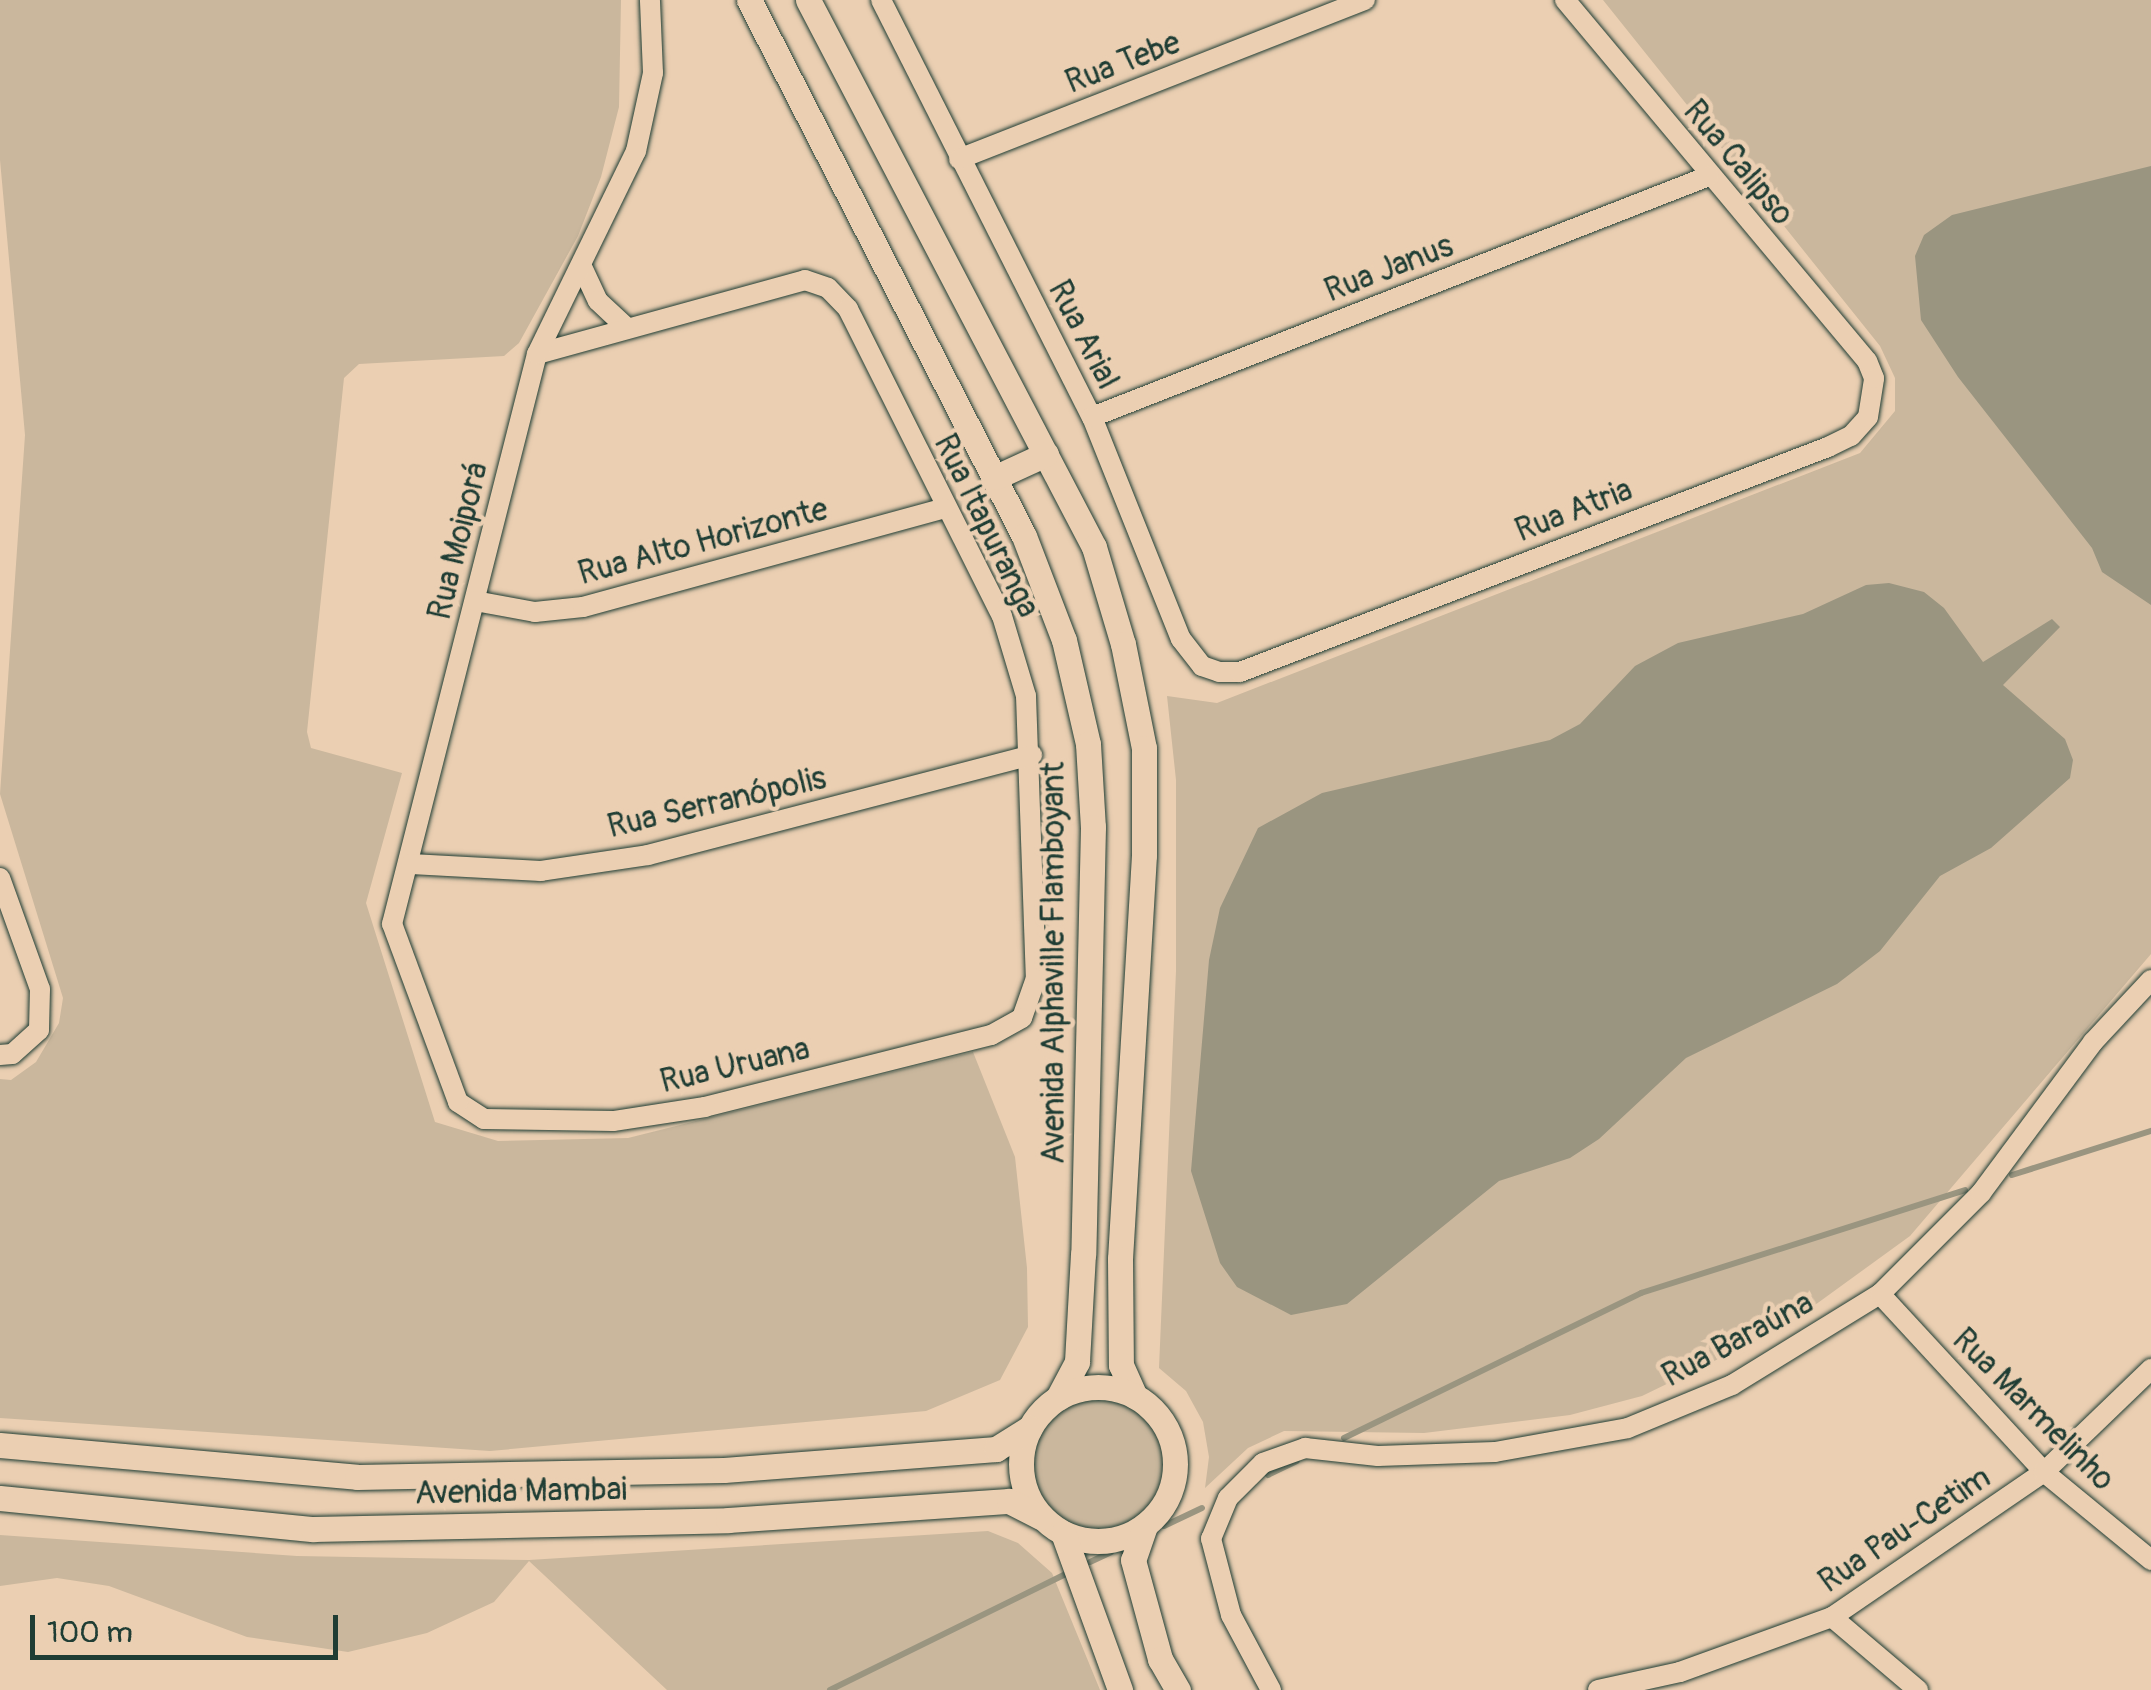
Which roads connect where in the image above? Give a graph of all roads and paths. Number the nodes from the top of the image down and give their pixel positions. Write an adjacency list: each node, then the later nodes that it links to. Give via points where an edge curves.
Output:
1 (650, 0): 9 (street, Rua Moiporá, via 653,73 636,152)
2 (749, 0): 15 (street, Avenida Alphaville Flamboyant)
3 (808, 0): 14 (street)
4 (880, 0): 7 (street, Rua Arial)
5 (1365, 0): 7 (street, Rua Tebe)
6 (1565, 0): 8 (street, Rua Calipso)
7 (959, 159): 13 (street, Rua Arial)
8 (1708, 176): 12 (street, Rua Calipso); 13 (street, Rua Janus)
9 (583, 269): 10 (street, via 598,302); 11 (street, Rua Moiporá)
10 (624, 325): 11 (street); 16 (street, Rua Itapuranga, via 805,280 828,288 848,309)
11 (536, 354): 17 (street, Rua Moiporá)
12 (1867, 361): 18 (street, Rua Atria, via 1874,400 1851,436)
13 (1092, 417): 18 (street, Rua Arial, via 1190,656 1219,672)
14 (1046, 454): 15 (street); 28 (street, via 1094,547 1144,748 1144,855 1120,1258 1121,1365)
15 (996, 477): 29 (street, Avenida Alphaville Flamboyant, via 1064,640 1089,761 1078,1362)
16 (944, 508): 17 (street, Rua Alto Horizonte, via 582,607 535,612); 19 (street, Rua Itapuranga, via 1002,616 1026,696)
17 (475, 601): 20 (street, Rua Moiporá)
18 (1240, 672)
19 (1032, 755): 20 (street, Rua Serranópolis, via 648,855 541,871); 23 (street, Rua Itapuranga, via 1036,978)
20 (411, 864): 25 (street, Rua Moiporá, via 392,924)
21 (0, 878): 24 (street, via 40,988 39,1030 12,1054)
22 (2151, 980): 26 (street, Rua Baraúna, via 2093,1042 1981,1193)
23 (1022, 1018): 25 (street, Rua Uruana, via 972,1040 705,1107 612,1121 484,1120)
24 (0, 1055)
25 (458, 1102)
26 (1880, 1294): 32 (street, Rua Marmelinho); 41 (street, Rua Baraúna, via 1732,1385 1628,1428 1496,1452 1378,1456 1305,1448 1262,1463 1228,1498 1211,1540 1232,1615)
27 (2151, 1370): 32 (street, Rua Pau-Cetim)
28 (1135, 1396): 29 (street, via 1097,1388); 35 (street, via 1156,1413 1175,1460 1164,1507)
29 (1058, 1397): 30 (street)
30 (1030, 1428): 31 (street, Avenida Mambai, via 996,1449 724,1470 356,1477); 34 (street, via 1020,1468)
31 (0, 1445)
32 (2044, 1472): 37 (street, Rua Marmelinho); 38 (street, Rua Pau-Cetim)
33 (0, 1498): 34 (street, Avenida Mambai, via 312,1529 728,1520 1008,1501)
34 (1041, 1517): 36 (street)
35 (1146, 1526): 36 (street, via 1105,1540); 40 (street, via 1133,1560 1160,1659)
36 (1063, 1533): 39 (street)
37 (2151, 1560)
38 (1832, 1617): 42 (street, Rua Pau-Cetim, via 1680,1672); 43 (street)
39 (1120, 1690)
40 (1178, 1690)
41 (1271, 1690)
42 (1598, 1690)
43 (1918, 1690)

